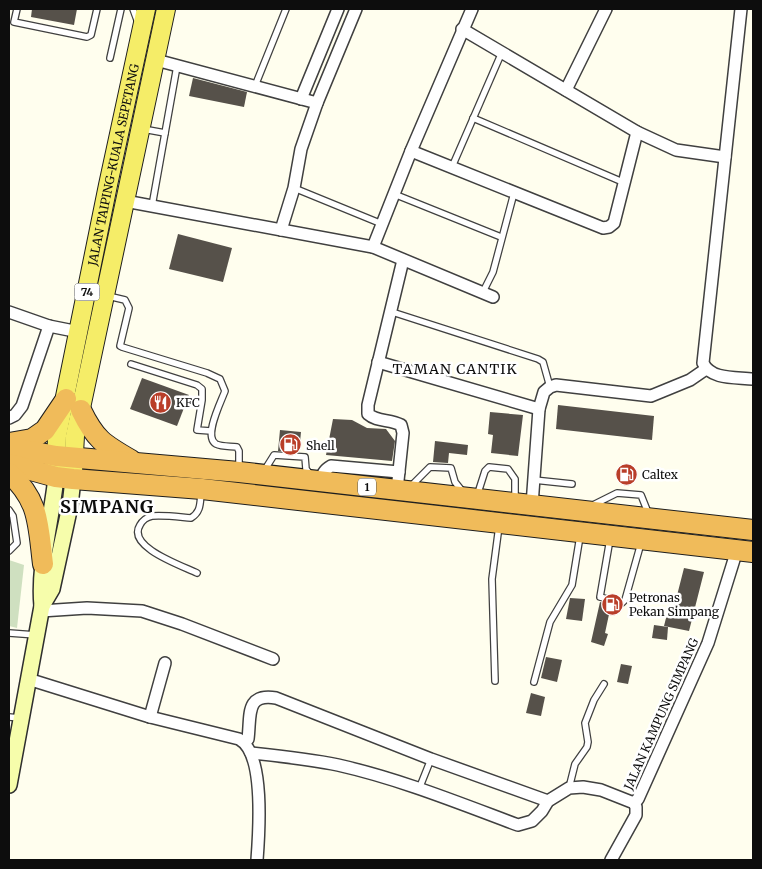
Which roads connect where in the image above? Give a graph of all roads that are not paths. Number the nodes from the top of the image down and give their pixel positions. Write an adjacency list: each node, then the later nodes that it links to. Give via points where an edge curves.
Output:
1 (17, 9): 13 (lane)
2 (97, 9): 13 (lane, via 91,35 87,37)
3 (121, 9): 17 (lane)
4 (133, 9): 15 (lane)
5 (146, 9): 15 (main road, JALAN TAIPING-KUALA SEPETANG / 74)
6 (166, 9): 18 (main road, JALAN TAIPING-KUALA SEPETANG / 74)
7 (286, 9): 20 (lane)
8 (338, 9): 22 (street)
9 (356, 9): 23 (street)
10 (472, 9): 14 (street)
11 (606, 9): 21 (street)
12 (741, 9): 29 (street)
13 (11, 21)
14 (462, 29): 16 (street); 28 (street)
15 (139, 42): 47 (main road, JALAN TAIPING-KUALA SEPETANG / 74)
16 (502, 52): 21 (street); 24 (lane)
17 (110, 58)
18 (156, 60): 19 (street); 25 (main road, JALAN TAIPING-KUALA SEPETANG / 74)
19 (177, 66): 20 (street); 26 (lane)
20 (255, 86): 22 (street)
21 (566, 90): 27 (street)
22 (301, 99): 23 (street)
23 (317, 103): 32 (street, via 301,149)
24 (473, 118): 30 (lane); 31 (lane)
25 (141, 128): 26 (lane); 35 (main road, JALAN TAIPING-KUALA SEPETANG / 74)
26 (165, 132): 36 (lane)
27 (637, 132): 29 (street, via 676,150); 31 (street)
28 (411, 151): 30 (street); 34 (street)
29 (725, 156): 50 (street, via 703,363)
30 (452, 167): 33 (street)
31 (624, 183): 33 (street, via 614,223 603,228)
32 (294, 188): 37 (lane); 38 (street)
33 (514, 193): 39 (lane)
34 (394, 194): 37 (street); 39 (lane)
35 (126, 201): 36 (street); 43 (main road, JALAN TAIPING-KUALA SEPETANG / 74)
36 (152, 206): 38 (street)
37 (382, 224): 40 (street)
38 (281, 230): 40 (street)
39 (501, 237): 42 (lane)
40 (373, 247): 41 (street)
41 (403, 260): 42 (street); 44 (street)
42 (488, 294)
43 (105, 295): 53 (main road, JALAN TAIPING-KUALA SEPETANG / 74); 56 (lane, via 128,303 120,346 220,379 225,391)
44 (389, 311): 48 (street); 52 (lane, via 538,359)
45 (9, 312): 46 (street)
46 (49, 326): 47 (street); 55 (street, via 22,406)
47 (79, 332): 53 (main road, JALAN TAIPING-KUALA SEPETANG / 74)
48 (378, 362): 54 (street); 65 (street, via 368,414 372,418 401,425)
49 (131, 364): 56 (lane, via 202,389 197,430)
50 (706, 369): 51 (street, via 714,375); 52 (street, via 690,380 651,396)
51 (753, 379)
52 (550, 386): 54 (street, via 544,392)
53 (73, 404): 57 (highway, via 32,439); 58 (main road, JALAN TAIPING-KUALA SEPETANG / 74, via 75,436); 59 (highway, via 101,441)
54 (539, 409): 64 (street)
55 (9, 418)
56 (211, 431): 62 (lane, via 216,444 237,447)
57 (9, 445): 58 (highway, 1)
58 (65, 457): 59 (highway, 1); 63 (main road, JALAN TAIPING-KUALA SEPETANG / 74)
59 (136, 463): 62 (highway, 1)
60 (9, 464): 63 (highway, 1)
61 (9, 472): 80 (highway, via 34,506)
62 (239, 472): 65 (highway, 1, via 319,482)
63 (64, 478): 67 (highway, 1); 80 (main road, JALAN TAIPING-KUALA SEPETANG / 74, via 53,504); 82 (main road, JALAN TAIPING-KUALA SEPETANG / 74, via 70,506 52,589)
64 (534, 480): 66 (lane); 69 (street)
65 (401, 484): 68 (highway, 1); 68 (lane, via 430,467 451,468 455,482)
66 (572, 484)
67 (202, 489): 71 (highway, 1); 81 (lane, via 196,515 191,518 150,516 137,529 138,537 153,552)
68 (473, 497): 69 (highway, 1); 69 (lane, via 489,467 508,469)
69 (523, 504): 72 (highway, 1)
70 (9, 510): 79 (lane, via 14,516 17,543)
71 (500, 523): 74 (highway, 1); 88 (lane, via 492,580)
72 (714, 525): 73 (highway, 1); 78 (highway, via 720,530 721,539)
73 (753, 530)
74 (581, 532): 75 (highway, 1); 89 (lane, via 572,585 550,622)
75 (610, 535): 76 (highway, 1); 76 (lane, via 600,597 622,603)
76 (642, 539): 78 (highway, 1)
77 (749, 546): 78 (highway, 1); 100 (street, JALAN KAMPUNG SIMPANG)
78 (708, 547)
79 (9, 551)
80 (44, 564): 82 (main road, JALAN TAIPING-KUALA SEPETANG / 74)
81 (197, 573)
82 (41, 608): 84 (main road, 74); 85 (street, via 142,611)
83 (9, 633): 84 (lane)
84 (36, 635): 87 (main road, 74)
85 (273, 659)
86 (165, 663): 91 (street)
87 (28, 678): 91 (street); 92 (main road, 74)
88 (495, 681)
89 (534, 682)
90 (604, 684): 97 (lane, via 586,723 587,748 575,764)
91 (150, 717): 93 (street)
92 (14, 718): 96 (main road, 74)
93 (245, 742): 94 (street); 95 (street, via 252,703 257,698 267,697)
94 (251, 753): 98 (street, via 339,766); 101 (street, via 260,820)
95 (431, 759): 98 (lane); 99 (street)
96 (9, 785)
97 (570, 788): 99 (street); 100 (street, via 601,790)
98 (419, 789): 99 (street, via 518,825 532,820)
99 (548, 801)
100 (634, 803): 102 (street, JALAN KAMPUNG SIMPANG, via 636,815)
101 (257, 860)
102 (612, 860)

